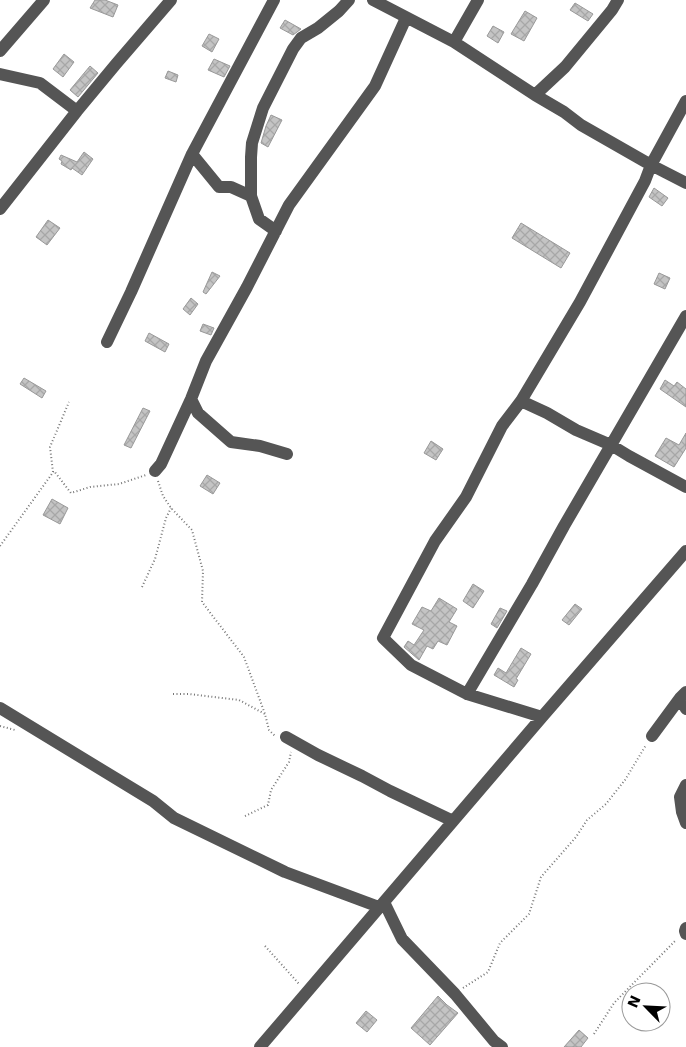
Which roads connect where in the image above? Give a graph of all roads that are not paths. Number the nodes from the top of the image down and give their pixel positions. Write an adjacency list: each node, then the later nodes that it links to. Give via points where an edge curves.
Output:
1 (44, 0): 10 (street)
2 (171, 0): 14 (street)
3 (274, 0): 15 (street)
4 (349, 0): 18 (street, via 339,12 301,38 263,108 250,157)
5 (374, 0): 8 (street)
6 (478, 0): 9 (street)
7 (618, 0): 12 (street, via 565,67)
8 (406, 18): 9 (street); 20 (street, via 375,86 289,205)
9 (454, 42): 12 (street)
10 (0, 51)
11 (0, 74): 14 (street, via 40,84)
12 (535, 95): 16 (street)
13 (686, 101): 16 (street)
14 (77, 111): 19 (street)
15 (192, 154): 18 (street, via 219,187 231,187); 22 (street)
16 (651, 165): 17 (street); 24 (street, via 580,302)
17 (686, 183)
18 (251, 196): 20 (street, via 259,219)
19 (0, 209)
20 (276, 231): 23 (street, via 206,361)
21 (686, 316): 25 (street)
22 (107, 342)
23 (191, 399): 26 (street, via 198,413 231,442); 27 (street)
24 (521, 401): 25 (street); 30 (street, via 502,426 466,497 435,541 384,638 411,665)
25 (611, 445): 28 (street); 30 (street)
26 (287, 454)
27 (155, 471)
28 (686, 486)
29 (686, 551): 33 (street)
30 (467, 694): 33 (street)
31 (684, 700): 34 (street)
32 (0, 708): 39 (street, via 153,801 174,818 285,872)
33 (542, 717): 37 (street)
34 (652, 736)
35 (286, 737): 37 (street)
36 (686, 785): 38 (street, via 680,797)
37 (453, 822): 39 (street)
38 (686, 823)
39 (382, 905): 40 (street); 41 (street, via 402,939)
40 (260, 1047)
41 (502, 1047)

